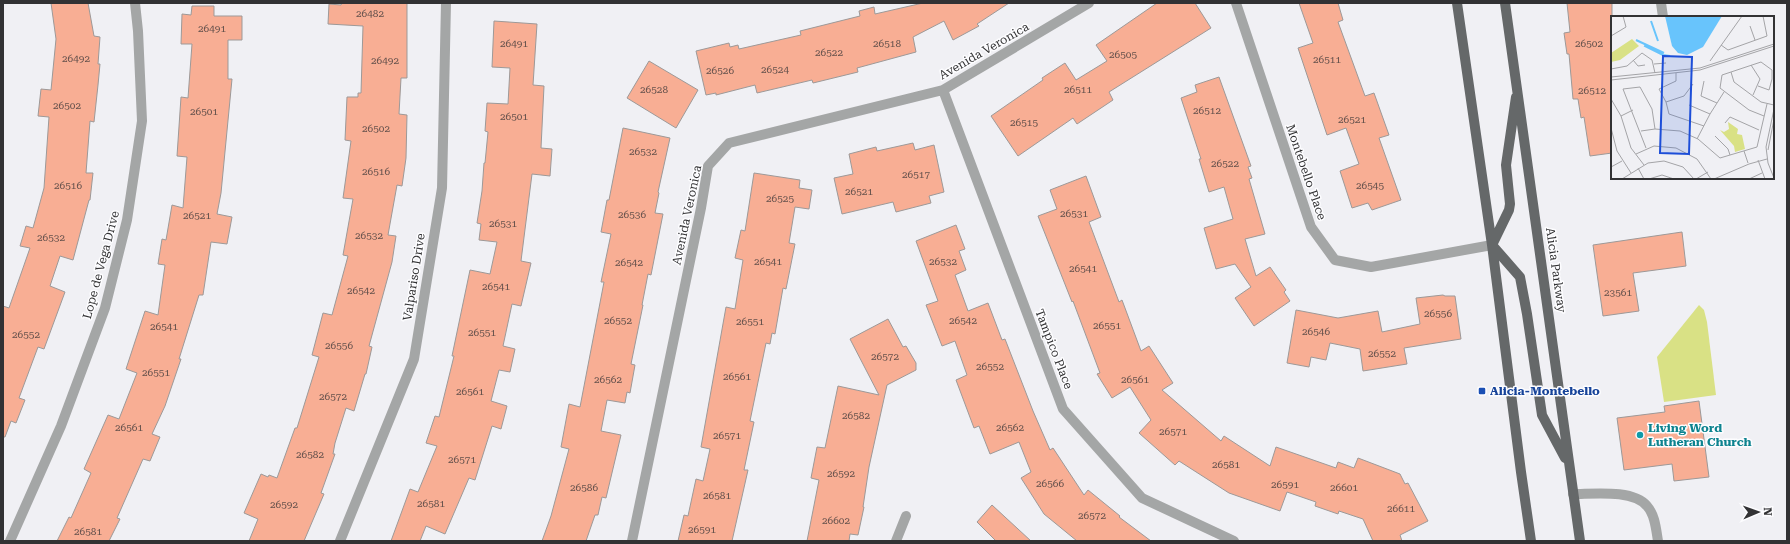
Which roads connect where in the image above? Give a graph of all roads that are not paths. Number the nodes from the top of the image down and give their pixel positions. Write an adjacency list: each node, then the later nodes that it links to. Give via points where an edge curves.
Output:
1 (135, 3): 15 (street, Lope de Vega Drive, via 142,121 127,220 106,308 61,426)
2 (446, 3): 16 (street, Valpariso Drive, via 442,188 414,359)
3 (1089, 3): 10 (street, Avenida Veronica)
4 (1236, 3): 11 (street, Montebello Place, via 1311,227 1335,260 1371,267)
5 (1457, 3): 11 (main road)
6 (1505, 3): 9 (main road, Alicia Parkway)
7 (1660, 3): 8 (street)
8 (1662, 16)
9 (1517, 88): 11 (main road, via 1506,165 1510,204); 12 (main road, Alicia Parkway)
10 (943, 90): 17 (street, Avenida Veronica, via 729,142 708,166); 19 (street, Tampico Place, via 1062,409 1142,498)
11 (1492, 245): 12 (main road, via 1520,277 1542,415); 20 (main road)
12 (1569, 465): 13 (main road, Alicia Parkway)
13 (1573, 494): 21 (main road, Alicia Parkway); 22 (street, via 1613,493 1636,498 1650,511 1655,521)
14 (906, 516): 18 (street)
15 (10, 541)
16 (340, 541)
17 (632, 541)
18 (896, 541)
19 (1234, 541)
20 (1531, 541)
21 (1580, 541)
22 (1658, 541)

